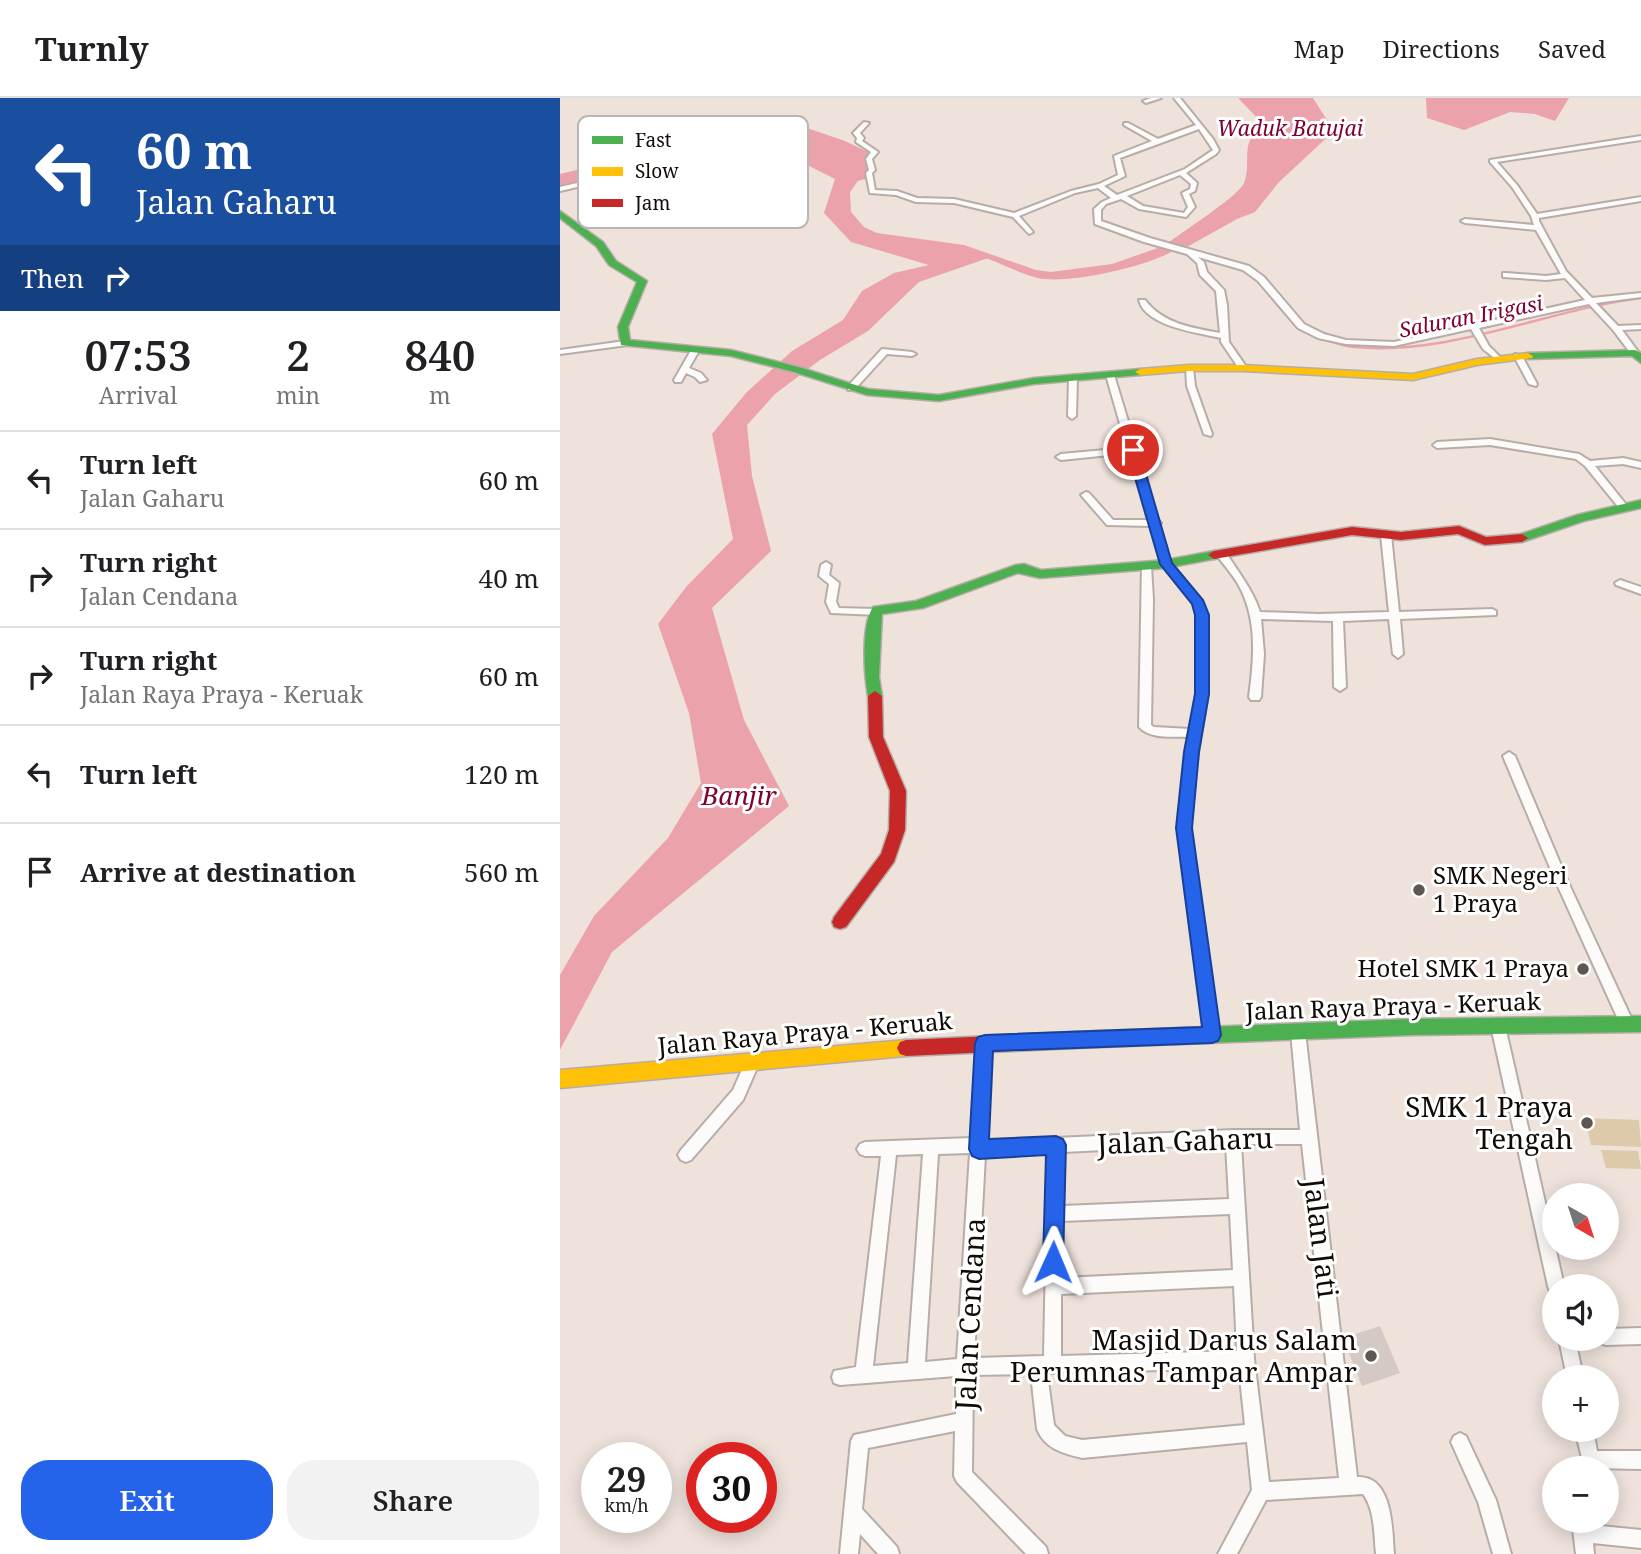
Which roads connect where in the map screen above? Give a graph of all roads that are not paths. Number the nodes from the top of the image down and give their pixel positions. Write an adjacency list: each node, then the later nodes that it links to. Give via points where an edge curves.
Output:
1 (1158, 98): 3 (street)
2 (1177, 98): 6 (street)
3 (1146, 101)
4 (866, 123): 17 (street, via 856,134 861,138 858,141 875,152 869,159 872,192 954,201)
5 (1126, 124): 8 (street)
6 (1198, 127): 8 (street); 9 (street, via 1216,152)
7 (1641, 138): 18 (street, via 1492,161)
8 (1156, 141): 12 (street, via 1116,157 1122,176)
9 (1181, 172): 14 (street); 14 (street, via 1194,183 1193,190 1185,193 1192,207 1186,215 1142,208)
10 (1147, 181): 14 (street)
11 (578, 185): 13 (street)
12 (1101, 185): 14 (street); 17 (street)
13 (560, 189)
14 (1116, 196): 23 (street, via 1096,214 1098,222); 23 (street, via 1093,204 1088,216 1095,227)
15 (1641, 199): 18 (street)
16 (560, 214): 20 (street)
17 (1015, 215): 24 (street)
18 (1535, 216): 22 (street)
19 (1465, 221): 22 (street)
20 (578, 228)
21 (579, 228): 36 (street, via 600,244 615,265 642,281 622,333)
22 (1539, 228): 28 (street)
23 (1109, 229): 25 (street); 26 (street)
24 (1030, 232)
25 (1119, 234)
26 (1191, 255): 32 (street, via 1246,268 1301,326 1330,339 1388,344); 35 (street, via 1221,294)
27 (1506, 275): 28 (street)
28 (1566, 276): 31 (street)
29 (1641, 295): 31 (street)
30 (1142, 302): 35 (street, via 1163,319)
31 (1592, 303): 32 (street); 34 (street)
32 (1474, 327): 41 (street)
33 (1641, 327): 34 (street)
34 (1616, 328): 42 (street)
35 (1224, 336): 44 (street)
36 (625, 343): 37 (street); 38 (street)
37 (696, 349): 45 (street); 51 (street, via 798,370)
38 (560, 352)
39 (912, 354): 51 (street, via 885,351)
40 (1517, 356): 41 (street); 42 (street); 50 (street)
41 (1497, 358): 44 (street, via 1413,377)
42 (1639, 358)
43 (1189, 368): 44 (street); 46 (street); 53 (street)
44 (1243, 368)
45 (684, 369): 48 (street); 49 (street)
46 (1110, 375): 47 (street); 55 (street)
47 (1073, 378): 51 (street, via 939,398); 52 (street)
48 (678, 380)
49 (703, 380)
50 (1533, 384)
51 (851, 388)
52 (1072, 416)
53 (1208, 434)
54 (1437, 445): 57 (street, via 1490,442 1575,456)
55 (1133, 450): 56 (street); 62 (street)
56 (1061, 457)
57 (1588, 464): 58 (street, via 1623,461); 61 (street)
58 (1641, 465)
59 (1086, 495): 62 (street, via 1110,523)
60 (1641, 504): 61 (street)
61 (1623, 507): 63 (street, via 1516,540 1485,541 1459,530)
62 (1156, 523): 65 (street)
63 (1386, 535): 64 (street, via 1329,533); 73 (street)
64 (1221, 553): 65 (street); 72 (street, via 1242,582)
65 (1166, 564): 67 (street); 78 (street, via 1198,603 1202,615 1202,694)
66 (826, 565): 70 (street, via 824,576 834,583 831,602 835,611)
67 (1146, 566): 70 (street, via 1040,574 1016,569 918,605); 78 (street, via 1145,727)
68 (1620, 583): 69 (street)
69 (1641, 591)
70 (875, 613): 80 (street, via 872,677 876,737 898,791 897,830 888,857)
71 (1492, 613): 73 (street)
72 (1256, 615): 74 (street); 77 (street, via 1260,639)
73 (1393, 615): 74 (street); 75 (street)
74 (1338, 617): 76 (street)
75 (1398, 654)
76 (1340, 687)
77 (1255, 698)
78 (1196, 733): 84 (street, via 1184,828)
79 (1509, 755): 81 (street, via 1562,882)
80 (840, 922)
81 (1634, 1024): 82 (street, Jalan Raya Praya - Keruak)
82 (1498, 1026): 83 (street, Jalan Raya Praya - Keruak); 98 (street)
83 (1298, 1032): 84 (street, Jalan Raya Praya - Keruak); 89 (street, Jalan Jati)
84 (1212, 1035): 85 (street, Jalan Raya Praya - Keruak)
85 (985, 1043): 86 (street, Jalan Raya Praya - Keruak); 92 (street, Jalan Cendana)
86 (753, 1061): 87 (street, Jalan Raya Praya - Keruak); 95 (street, via 738,1095)
87 (560, 1079)
88 (1233, 1137): 89 (street, Jalan Gaharu); 90 (street, Jalan Gaharu); 96 (street)
89 (1307, 1137): 114 (street, Jalan Jati)
90 (1056, 1145): 92 (street, Jalan Gaharu); 97 (street)
91 (931, 1147): 92 (street, Jalan Gaharu); 94 (street, Jalan Gaharu); 106 (street)
92 (979, 1147): 105 (street, Jalan Cendana)
93 (865, 1149): 94 (street, Jalan Gaharu)
94 (889, 1149): 107 (street)
95 (686, 1156)
96 (1238, 1206): 97 (street); 99 (street)
97 (1054, 1214): 100 (street)
98 (1553, 1274)
99 (1242, 1278): 100 (street); 103 (street)
100 (1052, 1286): 104 (street)
101 (1641, 1336): 102 (street)
102 (1619, 1337)
103 (1247, 1359): 104 (street); 110 (street)
104 (1045, 1365): 105 (street); 110 (street, via 1046,1429 1060,1443 1082,1449)
105 (965, 1367): 106 (street); 109 (street, Jalan Cendana)
106 (916, 1370): 107 (street)
107 (864, 1375): 108 (street)
108 (840, 1377)
109 (964, 1421): 116 (street, via 860,1441); 122 (street, Jalan Cendana, via 963,1476)
110 (1253, 1433): 115 (street)
111 (1461, 1442): 125 (street, via 1487,1500)
112 (1641, 1460): 113 (street)
113 (1619, 1462)
114 (1349, 1485): 115 (street); 124 (street, via 1373,1490)
115 (1261, 1491): 123 (street)
116 (852, 1511): 120 (street); 121 (street)
117 (1583, 1533): 126 (street)
118 (1612, 1533): 119 (street)
119 (1641, 1539)
120 (849, 1554)
121 (890, 1554)
122 (1038, 1554)
123 (1227, 1554)
124 (1385, 1554)
125 (1502, 1554)
126 (1585, 1554)

